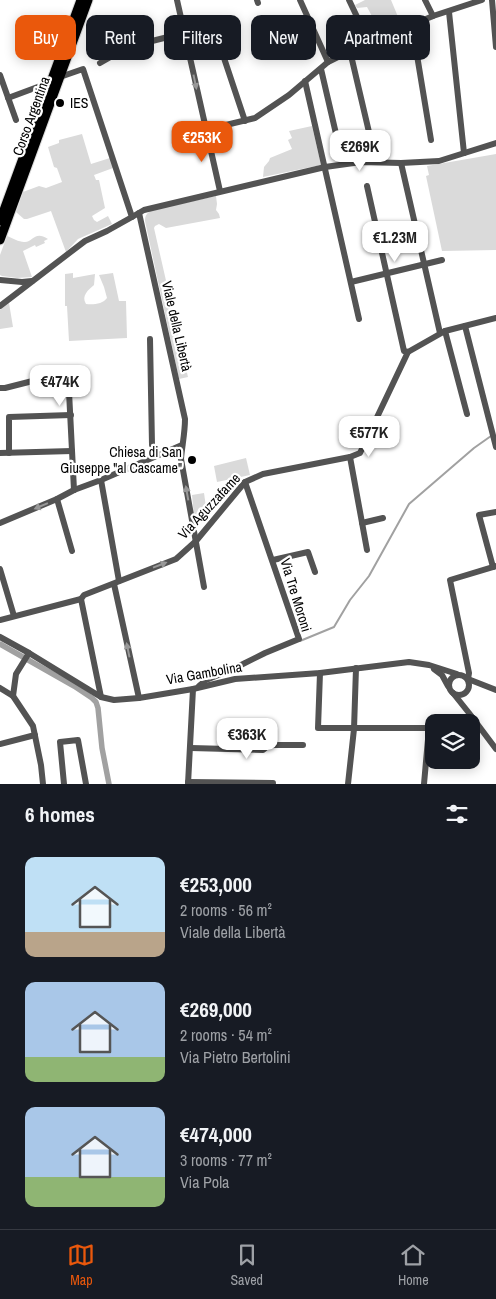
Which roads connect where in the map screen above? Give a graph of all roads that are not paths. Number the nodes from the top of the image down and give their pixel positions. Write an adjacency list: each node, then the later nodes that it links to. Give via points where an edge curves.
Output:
1 (81, 0): 25 (main road, Corso Argentina)
2 (88, 0): 25 (main road, Corso Argentina)
3 (177, 0): 10 (street)
4 (300, 0): 21 (street)
5 (350, 0): 11 (street)
6 (425, 0): 12 (street)
7 (482, 0): 9 (street)
8 (492, 0): 15 (street)
9 (448, 12): 12 (street); 33 (street)
10 (180, 15)
11 (357, 15)
12 (433, 16): 13 (street)
13 (430, 17)
14 (164, 38): 22 (street, via 144,43)
15 (496, 47)
16 (190, 60): 30 (street, one-way to 30)
17 (225, 60): 29 (street)
18 (332, 60): 21 (street)
19 (352, 60): 34 (street)
20 (418, 60): 31 (street)
21 (328, 62): 23 (street)
22 (100, 63)
23 (321, 69): 26 (street); 36 (street)
24 (0, 75): 27 (street)
25 (55, 79): 27 (street); 41 (street, via 84,69); 42 (main road, Corso Argentina); 43 (main road, Corso Argentina)
26 (305, 82): 29 (street, via 255,118); 37 (street)
27 (8, 98): 28 (street)
28 (16, 120)
29 (245, 121): 30 (street)
30 (206, 130): 39 (street)
31 (431, 140)
32 (496, 143): 33 (street)
33 (464, 153): 35 (street, via 439,161)
34 (376, 162): 35 (street); 36 (street)
35 (401, 163): 45 (street)
36 (343, 164): 37 (street)
37 (325, 167): 39 (street); 49 (street)
38 (367, 186): 46 (street)
39 (220, 191): 40 (street)
40 (139, 213): 41 (street); 60 (street, Viale della Libertà, via 185,419)
41 (132, 218): 47 (street, via 85,240)
42 (0, 221)
43 (0, 240)
44 (442, 260): 45 (street)
45 (424, 264): 46 (street); 54 (street)
46 (386, 273): 49 (street); 56 (street, via 404,351)
47 (37, 278): 48 (street, via 22,282); 50 (street)
48 (0, 280)
49 (351, 282): 52 (street)
50 (0, 306)
51 (496, 318): 53 (street)
52 (359, 319)
53 (465, 326): 54 (street); 61 (street)
54 (442, 332): 56 (street); 58 (street)
55 (150, 338): 65 (street, via 152,445)
56 (408, 352): 66 (street, via 360,453)
57 (0, 388): 59 (street, via 68,372)
58 (467, 414)
59 (71, 415): 62 (street); 63 (street, via 9,417)
60 (182, 445): 65 (street); 75 (street, Viale della Libertà, one-way to 60, via 181,459)
61 (496, 447)
62 (72, 451): 63 (street); 69 (street)
63 (9, 452): 64 (street)
64 (0, 453)
65 (158, 455): 67 (street)
66 (350, 457): 68 (street, Via Aguzzafame, via 263,474); 74 (street)
67 (101, 480): 69 (street); 82 (street)
68 (245, 482): 75 (street, Via Aguzzafame); 78 (street, Via Tre Moroni)
69 (74, 490): 70 (street)
70 (57, 499): 73 (street, one-way to 73); 77 (street)
71 (496, 512): 79 (street, via 479,515)
72 (383, 518): 74 (street)
73 (0, 523)
74 (362, 523): 76 (street)
75 (196, 541): 82 (street, Via Aguzzafame, one-way to 75, via 176,559); 83 (street, Viale della Libertà)
76 (367, 550)
77 (72, 551)
78 (273, 560): 81 (street, via 308,552); 92 (street, Via Tre Moroni, via 299,639)
79 (494, 567): 89 (street, via 450,580)
80 (0, 570): 85 (street)
81 (315, 572)
82 (116, 582): 84 (street, Via Aguzzafame); 105 (street, one-way to 82)
83 (204, 587)
84 (80, 599): 85 (street, Via Aguzzafame); 104 (street)
85 (14, 616): 86 (street, Via Aguzzafame)
86 (0, 620)
87 (0, 638): 88 (street, Via Gambolina)
88 (27, 657): 103 (street, via 16,674); 104 (street, Via Gambolina)
89 (466, 662): 94 (street); 96 (street)
90 (429, 665): 91 (street, Via Gambolina, via 409,662); 94 (street, Via Gambolina); 100 (street, via 442,675)
91 (356, 668): 93 (street, Via Gambolina); 108 (street)
92 (231, 670): 95 (street); 98 (street, Via Tre Moroni)
93 (320, 672): 95 (street, Via Gambolina); 108 (street, via 318,728)
94 (459, 674): 96 (street, Via Gambolina); 100 (street, via 449,680)
95 (234, 679): 98 (street, Via Gambolina)
96 (468, 679): 97 (street, Via Gambolina); 102 (street, via 470,685)
97 (484, 686): 101 (street, Via Gambolina); 102 (street)
98 (196, 687): 105 (street, Via Gambolina); 113 (street)
99 (0, 688): 103 (street)
100 (451, 690): 102 (street, via 459,695); 106 (street)
101 (496, 690)
102 (466, 692): 106 (street)
103 (14, 696): 110 (street, via 33,726)
104 (101, 697): 105 (street, Via Gambolina, via 114,700)
105 (139, 698)
106 (469, 712)
107 (425, 728): 108 (street)
108 (354, 729): 121 (street)
109 (480, 731): 114 (street)
110 (35, 735): 111 (street); 118 (street)
111 (0, 744)
112 (303, 745): 113 (street, via 270,744 263,750)
113 (191, 748): 116 (street)
114 (496, 750)
115 (426, 769): 122 (street)
116 (188, 783): 117 (street)
117 (273, 783)
118 (43, 784)
119 (64, 784): 120 (street, via 60,742 78,740)
120 (86, 784)
121 (348, 784)
122 (424, 784)

